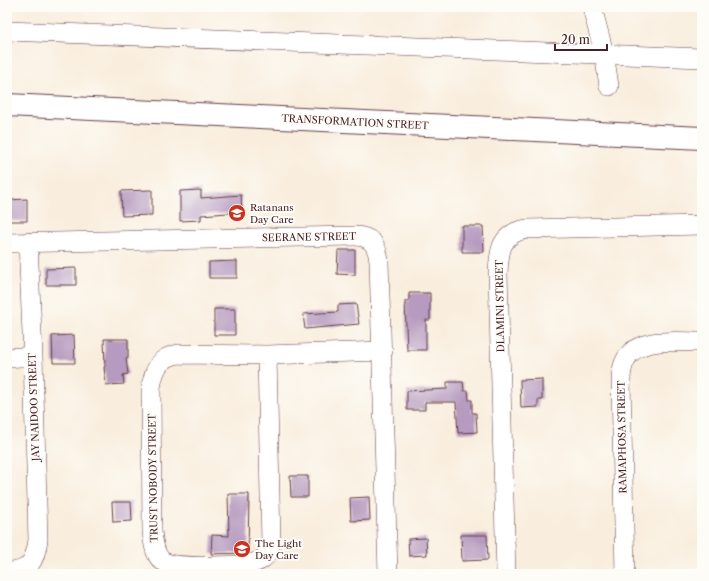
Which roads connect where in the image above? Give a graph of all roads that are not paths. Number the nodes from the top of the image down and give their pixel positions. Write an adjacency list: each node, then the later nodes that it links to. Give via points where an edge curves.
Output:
1 (592, 7): 3 (street)
2 (7, 30): 3 (street)
3 (604, 53): 4 (street); 5 (street)
4 (702, 58)
5 (609, 86)
6 (7, 105): 7 (street, TRANSFORMATION STREET)
7 (702, 138)
8 (702, 225): 18 (street, DLAMINI STREET, via 527,229 511,235 502,245 498,273)
9 (28, 242): 10 (street, SEERANE STREET); 12 (street, SEERANE STREET, via 366,237 378,254); 14 (street, JAY NAIDOO STREET)
10 (7, 243)
11 (702, 342): 19 (street, RAMAPHOSA STREET, via 640,346 632,351 622,369)
12 (383, 351): 13 (street, TRUST NOBODY STREET); 17 (street, SEERANE STREET)
13 (267, 355): 13 (street, TRUST NOBODY STREET, via 175,355 165,358 155,371 151,388 152,531 155,549 161,560 167,564 244,565 253,564 269,554 271,543)
14 (33, 356): 15 (street); 16 (street, JAY NAIDOO STREET, via 38,540 34,558 26,568)
15 (7, 358)
16 (7, 572)
17 (388, 574)
18 (506, 574)
19 (626, 574)

